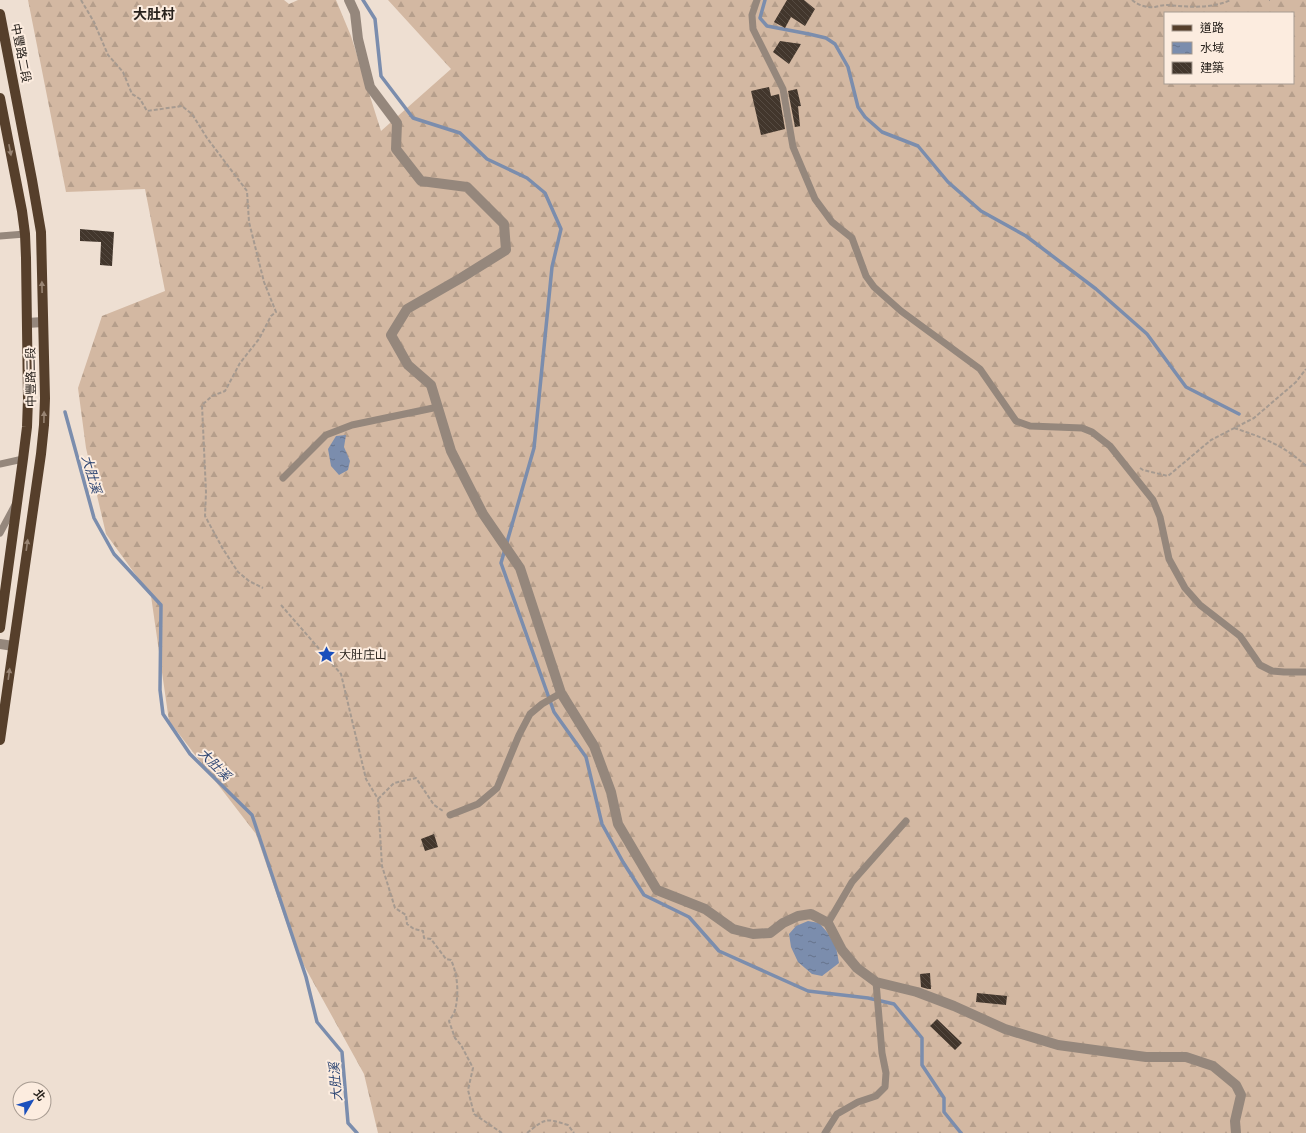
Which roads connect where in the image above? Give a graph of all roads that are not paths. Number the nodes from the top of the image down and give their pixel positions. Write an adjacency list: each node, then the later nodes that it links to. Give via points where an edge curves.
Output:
1 (349, 0): 9 (street, via 355,13 358,39 370,87 398,123 396,149 421,181 467,188 504,224 506,250 407,309 391,336 408,365 431,385)
2 (757, 0): 18 (lane, via 752,15 753,29 783,89 793,147 815,199 832,222 852,238 866,276 874,287 901,311 980,369 1016,421 1030,426 1082,428 1092,432 1110,446 1153,500 1160,517 1169,559 1185,588 1200,605 1240,636 1260,665 1272,671)
3 (0, 14): 7 (main road, 中豐路二段, one-way to 3, via 41,232)
4 (0, 98): 5 (main road, 中豐路二段, one-way to 5)
5 (25, 234): 6 (lane); 8 (main road, 中豐路二段)
6 (0, 236)
7 (43, 322): 8 (street); 17 (main road, 中豐路二段, one-way to 7, via 44,425)
8 (27, 323): 10 (main road, 中豐路二段, via 28,399)
9 (438, 407): 12 (lane, via 352,425 326,436); 19 (street, via 451,451 458,465 483,514 520,568)
10 (23, 459): 11 (lane); 13 (main road, 中豐路二段)
11 (0, 464)
12 (283, 478)
13 (18, 499): 14 (lane); 15 (main road, 中豐路二段)
14 (0, 533)
15 (0, 628)
16 (0, 644): 17 (street)
17 (13, 646): 20 (main road, 中豐路二段, one-way to 17)
18 (1306, 672)
19 (561, 693): 21 (lane, via 530,714 497,788 478,804); 23 (street, via 594,746 611,792 618,824 657,890 705,909 733,928 753,934 770,933 798,916 811,914)
20 (0, 740)
21 (450, 815)
22 (906, 821): 23 (lane, via 852,882)
23 (828, 923): 24 (street, via 842,950)
24 (877, 987): 25 (lane, via 886,1073 885,1087 876,1096 858,1102 837,1114); 26 (street, via 917,992 1005,1030 1058,1045 1146,1057 1186,1056 1213,1066 1236,1085 1241,1095 1235,1121)
25 (825, 1133)
26 (1236, 1133)

